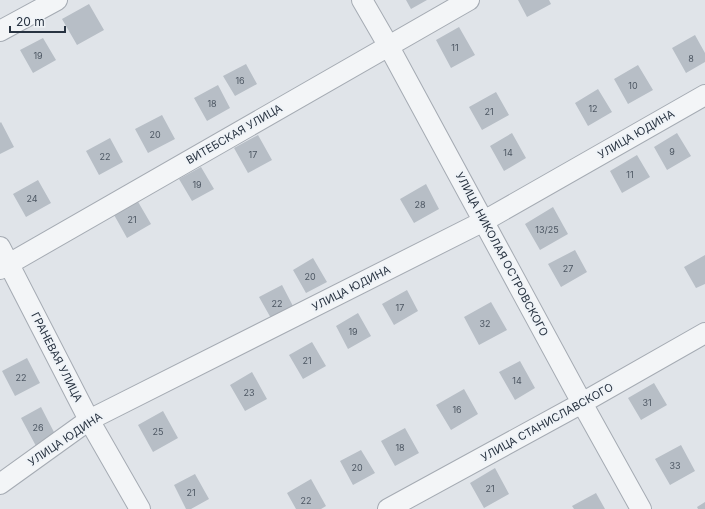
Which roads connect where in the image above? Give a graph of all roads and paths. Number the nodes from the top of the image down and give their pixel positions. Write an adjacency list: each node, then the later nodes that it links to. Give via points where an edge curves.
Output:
1 (57, 0): 4 (street)
2 (362, 0): 5 (street, УЛИЦА НИКОЛАЯ ОСТРОВСКОГО)
3 (469, 0): 5 (street, ВИТЕБСКАЯ УЛИЦА)
4 (0, 31)
5 (388, 45): 7 (street, УЛИЦА НИКОЛАЯ ОСТРОВСКОГО); 9 (street, ВИТЕБСКАЯ УЛИЦА)
6 (705, 95): 7 (street, УЛИЦА ЮДИНА)
7 (484, 221): 11 (street, УЛИЦА НИКОЛАЯ ОСТРОВСКОГО); 12 (street, УЛИЦА ЮДИНА)
8 (0, 247): 9 (street, ГРАНЕВАЯ УЛИЦА)
9 (5, 266): 12 (street, ГРАНЕВАЯ УЛИЦА)
10 (705, 332): 11 (street, УЛИЦА СТАНИСЛАВСКОГО)
11 (582, 403): 15 (street, УЛИЦА СТАНИСЛАВСКОГО); 16 (street, УЛИЦА НИКОЛАЯ ОСТРОВСКОГО)
12 (90, 420): 13 (street, УЛИЦА ЮДИНА); 14 (street, ГРАНЕВАЯ УЛИЦА)
13 (0, 484)
14 (140, 509)
15 (388, 509)
16 (641, 509)

